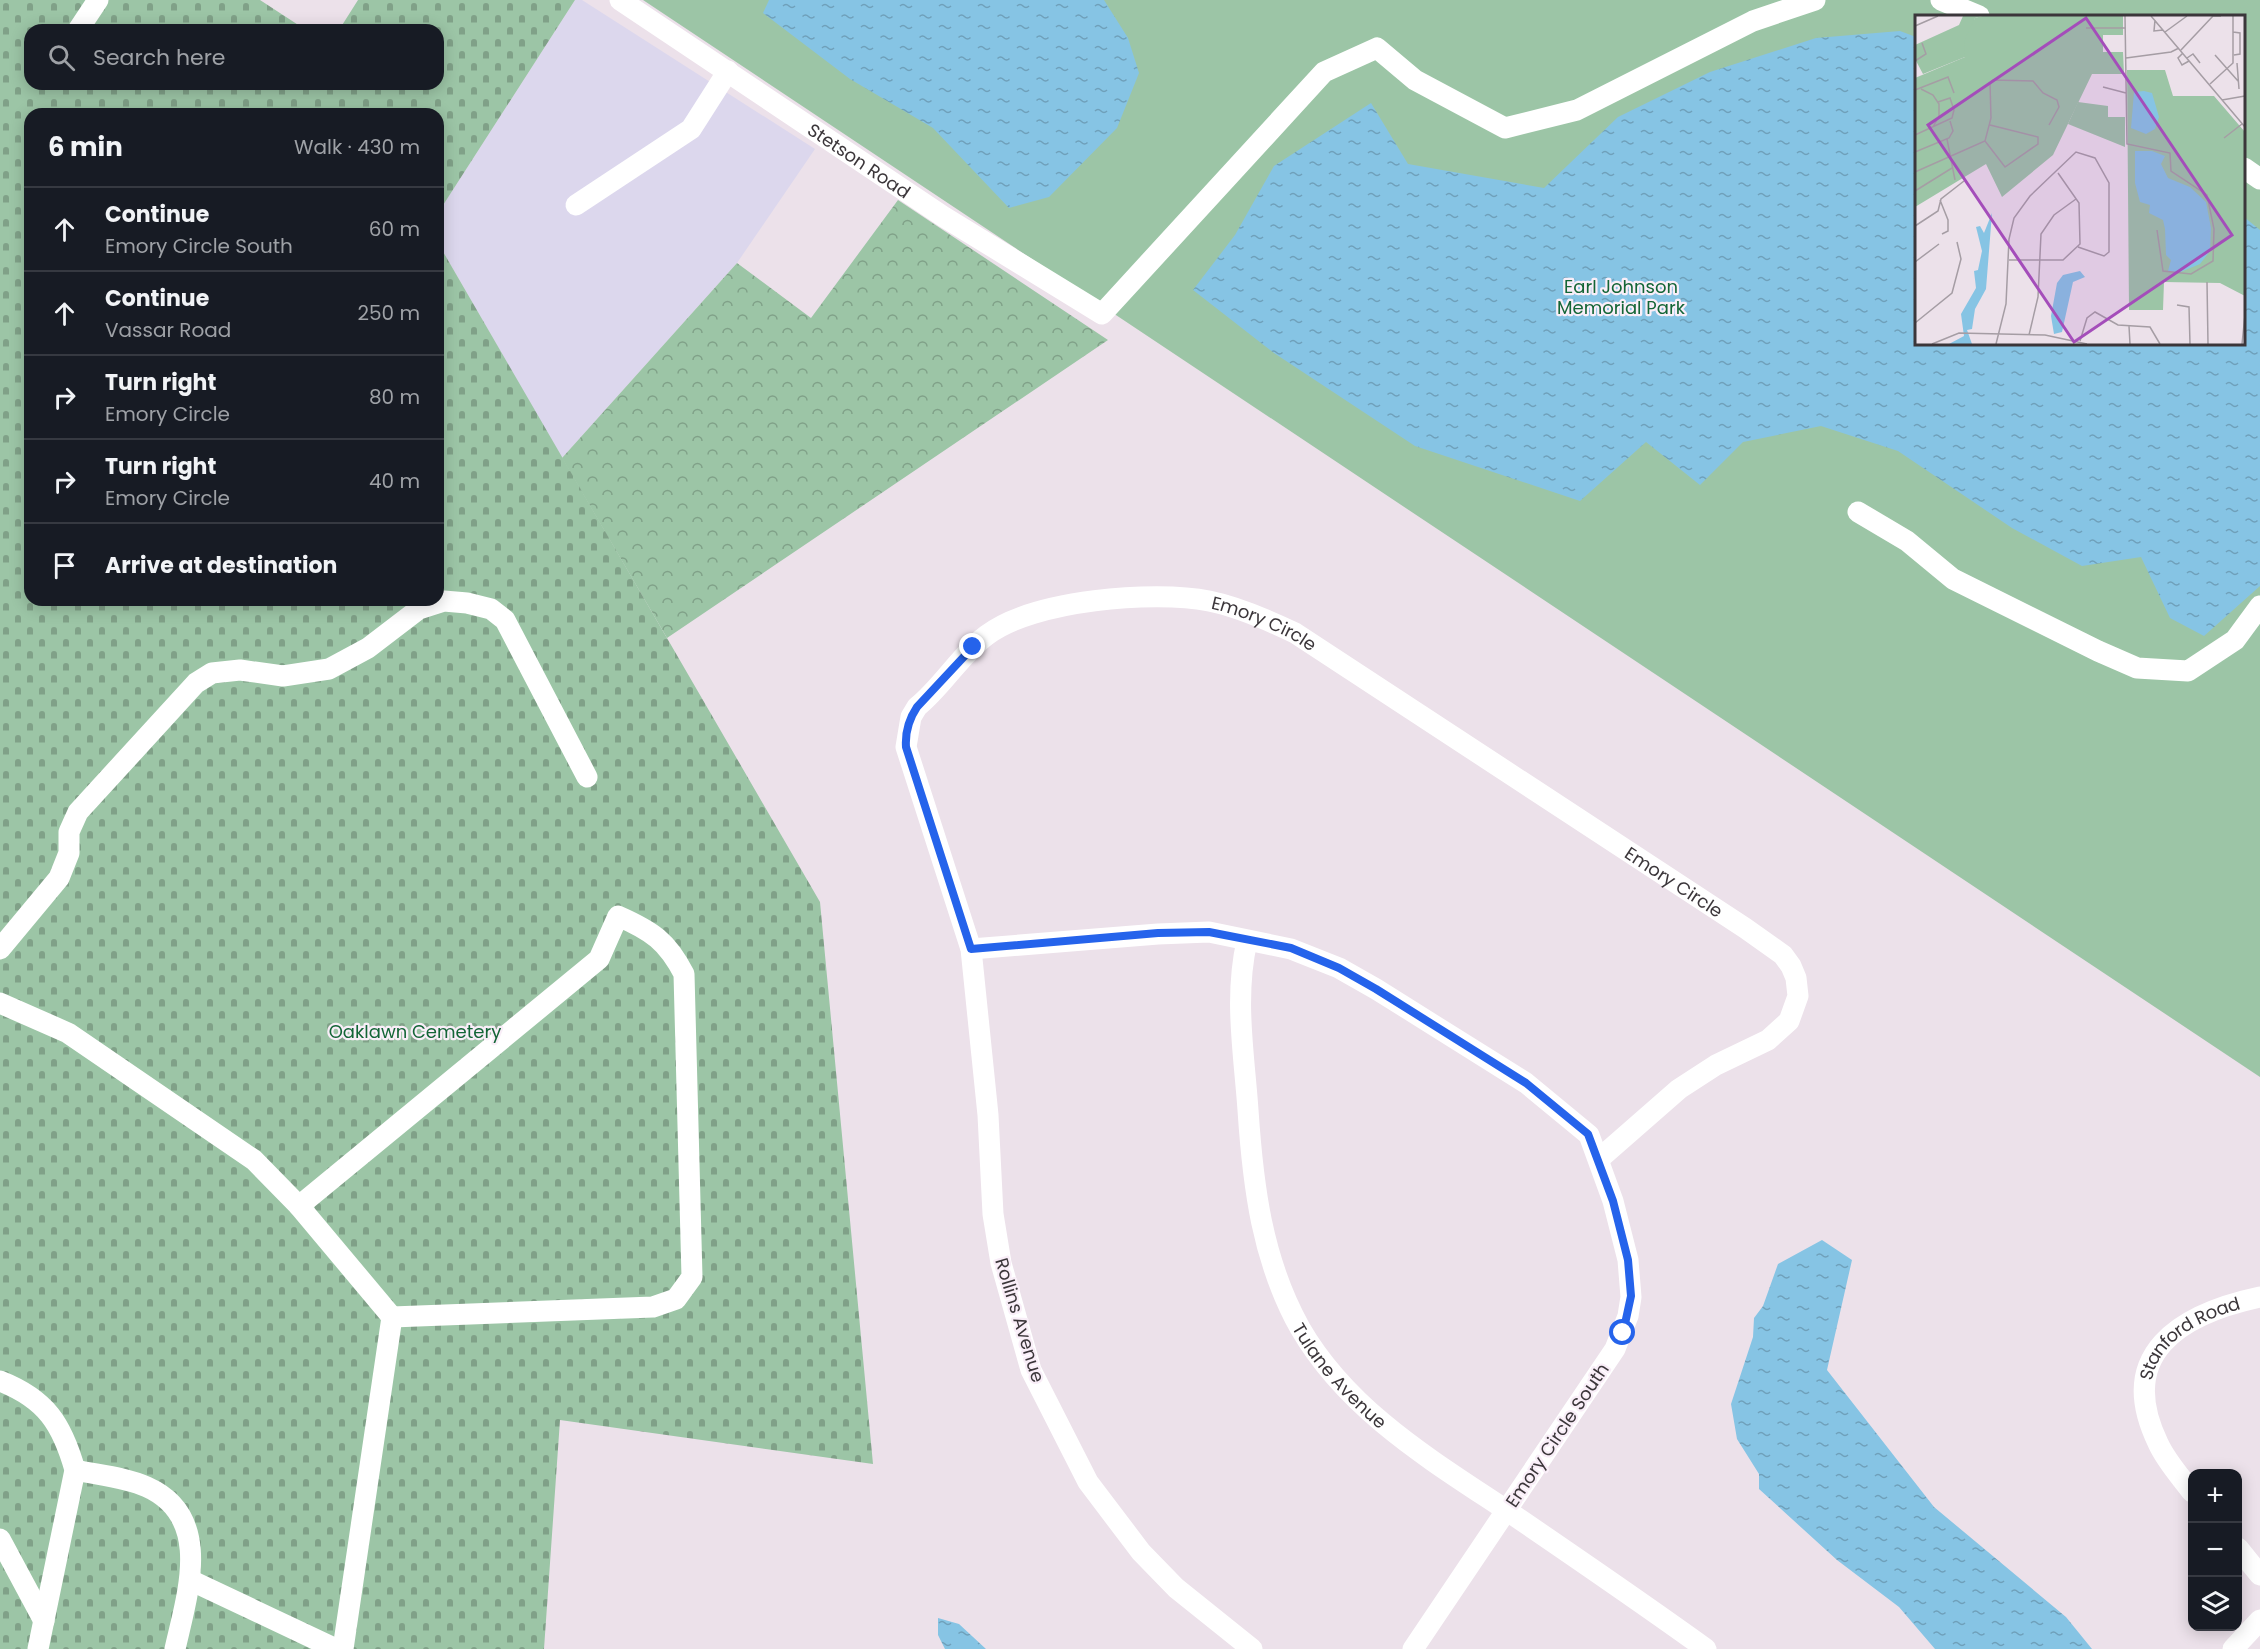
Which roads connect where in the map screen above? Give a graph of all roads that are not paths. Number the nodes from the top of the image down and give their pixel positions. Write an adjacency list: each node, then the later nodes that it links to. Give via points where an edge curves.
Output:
1 (98, 0): 6 (street)
2 (620, 0): 7 (street, Stetson Road)
3 (1815, 0): 7 (street, Stetson Road, via 1753,21 1577,110 1505,128 1415,80 1377,48 1324,72 1102,314 944,217)
4 (1941, 0): 5 (street)
5 (1976, 15)
6 (82, 24)
7 (728, 71): 10 (street, via 692,129)
8 (2245, 169): 9 (street)
9 (2260, 179)
10 (576, 206)
11 (1858, 512): 14 (street, via 1907,541 1953,579 2137,668 2188,671 2235,640)
12 (444, 601): 15 (street, via 490,609 505,620)
13 (428, 606): 17 (street, via 368,648 328,669 283,676 240,670 212,673 196,683 78,812 69,832 69,852 59,878)
14 (2260, 606)
15 (587, 777)
16 (1247, 941): 18 (street, Emory Circle South, via 1209,932 1158,933); 20 (street, Emory Circle South, via 1291,948 1376,989 1550,1100 1588,1134); 27 (street, Tulane Avenue, via 1240,979 1240,1012 1252,1179 1262,1229 1289,1304 1325,1366 1357,1401 1435,1465)
17 (0, 949)
18 (971, 949): 20 (street, Emory Circle, via 906,747 911,717 988,634 1046,608 1088,601 1192,598 1251,614 1295,633 1783,955 1796,978 1796,1007 1789,1021 1758,1046 1697,1076); 38 (street, Rollins Avenue, via 988,1115 993,1214 1001,1263 1031,1370 1088,1482 1141,1552 1184,1595)
19 (0, 1003): 21 (street, via 68,1033 130,1074 254,1160)
20 (1599, 1159): 27 (street, Emory Circle South, via 1628,1260 1628,1317 1615,1349)
21 (298, 1206): 23 (street); 23 (street, via 599,958 618,916 649,930 672,951 684,974 692,1277 676,1299 653,1307)
22 (2260, 1297): 26 (street, Stanford Road, via 2208,1314 2172,1333 2153,1356 2144,1376 2145,1399 2157,1442)
23 (392, 1317): 37 (street)
24 (0, 1381): 25 (street, via 40,1402 68,1444)
25 (75, 1470): 31 (street, via 134,1483 164,1497 190,1539); 33 (street)
26 (2188, 1485)
27 (1507, 1511): 39 (street, Emory Circle South); 40 (street, Tulane Avenue)
28 (0, 1539): 33 (street)
29 (2242, 1553): 30 (street)
30 (2260, 1575)
31 (190, 1580): 35 (street); 36 (street)
32 (2260, 1620): 41 (street)
33 (44, 1621): 34 (street)
34 (38, 1649)
35 (176, 1649)
36 (336, 1649)
37 (343, 1649)
38 (1252, 1649)
39 (1413, 1649)
40 (1706, 1649)
41 (2233, 1649)

